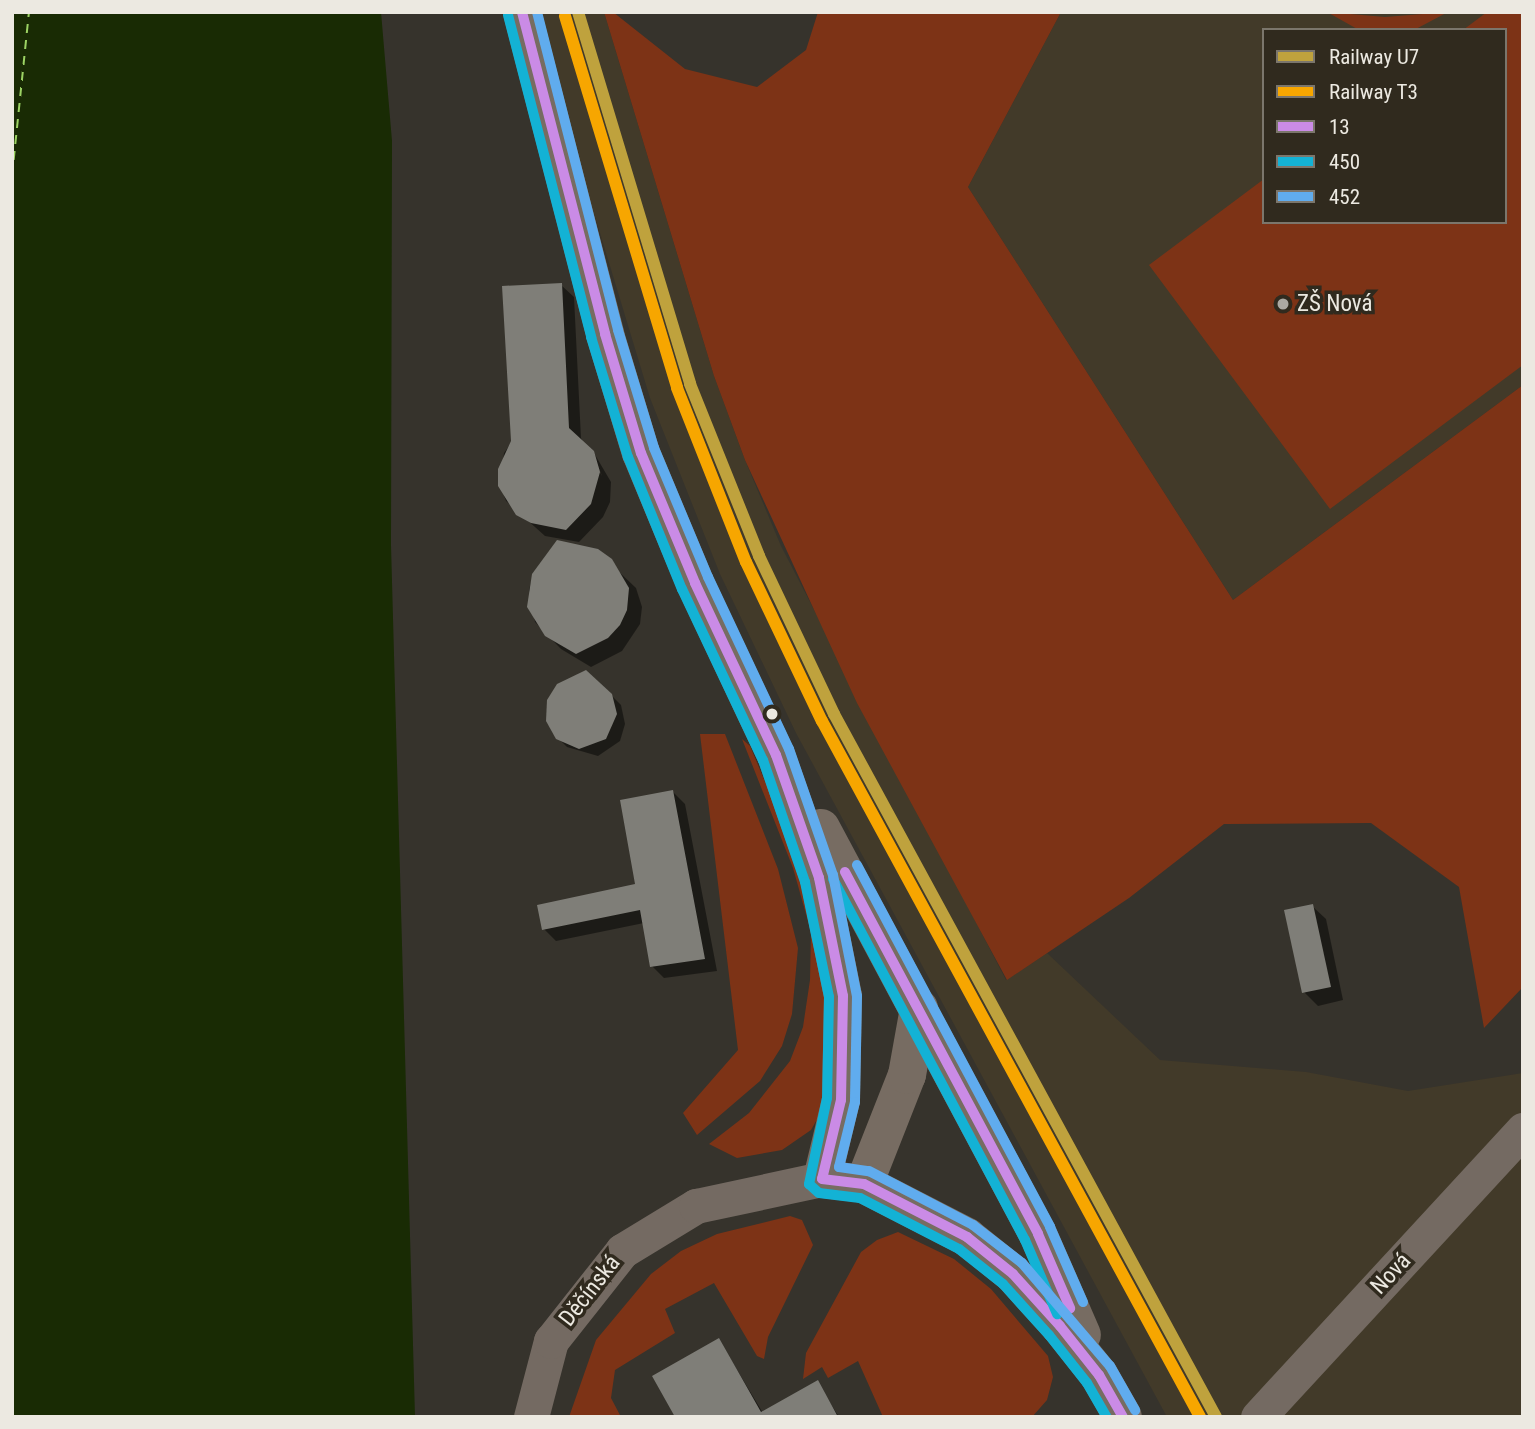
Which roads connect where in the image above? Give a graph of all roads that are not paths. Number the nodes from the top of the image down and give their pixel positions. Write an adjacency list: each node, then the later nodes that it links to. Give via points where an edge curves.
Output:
1 (522, 12): 2 (main road, via 605,334 641,453 695,583)
2 (776, 755): 3 (main road, via 817,820); 5 (main road, via 819,878 843,996 841,1100)
3 (919, 1008): 6 (main road, via 907,1075); 7 (main road, via 1038,1234)
4 (1523, 1130): 10 (street, Nová)
5 (822, 1179): 6 (main road, Děčínská); 8 (street, Děčínská, via 696,1206 622,1251 551,1341)
6 (864, 1184): 7 (main road, Děčínská, via 967,1237 1013,1274)
7 (1100, 1375): 9 (main road, Děčínská)
8 (531, 1417)
9 (1123, 1417)
10 (1258, 1417)

